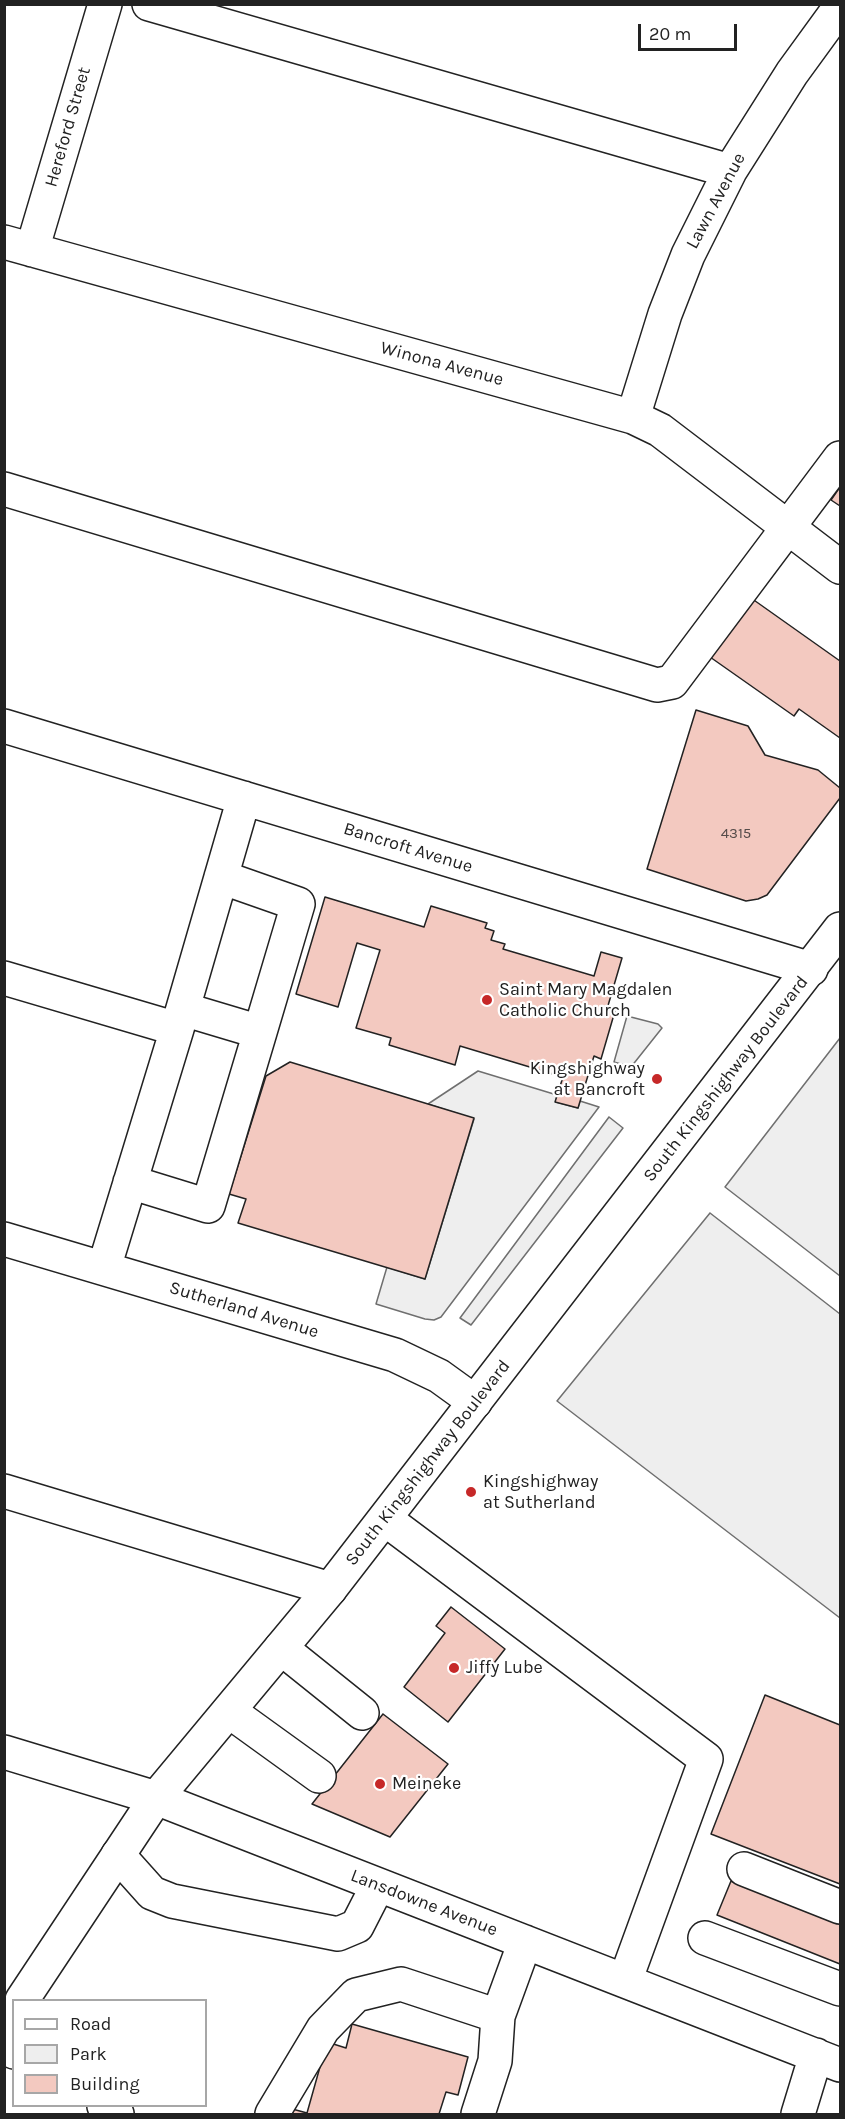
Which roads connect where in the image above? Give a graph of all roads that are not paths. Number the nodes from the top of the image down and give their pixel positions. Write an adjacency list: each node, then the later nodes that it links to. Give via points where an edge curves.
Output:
1 (105, 4): 5 (street, Hereford Street)
2 (149, 4): 4 (street)
3 (840, 6): 4 (street, Lawn Avenue)
4 (730, 171): 6 (street, Lawn Avenue, via 668,304)
5 (18, 246): 6 (street, Winona Avenue)
6 (633, 417): 9 (street, Winona Avenue, via 660,430)
7 (840, 458): 9 (street)
8 (4, 489): 9 (street, via 657,686 672,682)
9 (788, 526): 10 (street, Winona Avenue)
10 (840, 567)
11 (4, 726): 12 (street, Bancroft Avenue)
12 (244, 798): 13 (street); 15 (street, Bancroft Avenue)
13 (220, 877): 17 (street); 18 (street, via 298,904)
14 (840, 929): 15 (street, South Kingshighway Boulevard)
15 (811, 969): 22 (street, South Kingshighway Boulevard)
16 (4, 978): 17 (street)
17 (180, 1019): 18 (street); 19 (street)
18 (260, 1032): 19 (street, via 208,1206)
19 (130, 1182): 21 (street)
20 (4, 1239): 21 (street, Sutherland Avenue)
21 (104, 1268): 22 (street, Sutherland Avenue, via 395,1355 439,1376)
22 (475, 1402): 24 (street, South Kingshighway Boulevard)
23 (4, 1491): 25 (street)
24 (385, 1519): 25 (street, South Kingshighway Boulevard); 38 (street, via 706,1759)
25 (330, 1589): 26 (street, South Kingshighway Boulevard)
26 (281, 1648): 27 (street, South Kingshighway Boulevard); 28 (street)
27 (229, 1711): 30 (street); 31 (street, South Kingshighway Boulevard)
28 (362, 1713)
29 (4, 1752): 31 (street, Lansdowne Avenue)
30 (319, 1776)
31 (156, 1798): 32 (street, South Kingshighway Boulevard); 34 (street, Lansdowne Avenue)
32 (118, 1855): 34 (street, via 152,1893 172,1901 338,1934 357,1926); 40 (street, South Kingshighway Boulevard)
33 (744, 1869): 35 (street)
34 (378, 1885): 37 (street, Lansdowne Avenue)
35 (840, 1906)
36 (705, 1938): 39 (street)
37 (525, 1942): 38 (street, Lansdowne Avenue); 41 (street)
38 (625, 1981): 42 (street, Lansdowne Avenue)
39 (840, 1989)
40 (27, 1999)
41 (498, 2016): 43 (street, via 401,1984 356,1995 323,2029); 44 (street, via 495,2061)
42 (828, 2060): 45 (street)
43 (272, 2115)
44 (478, 2115)
45 (798, 2115)

